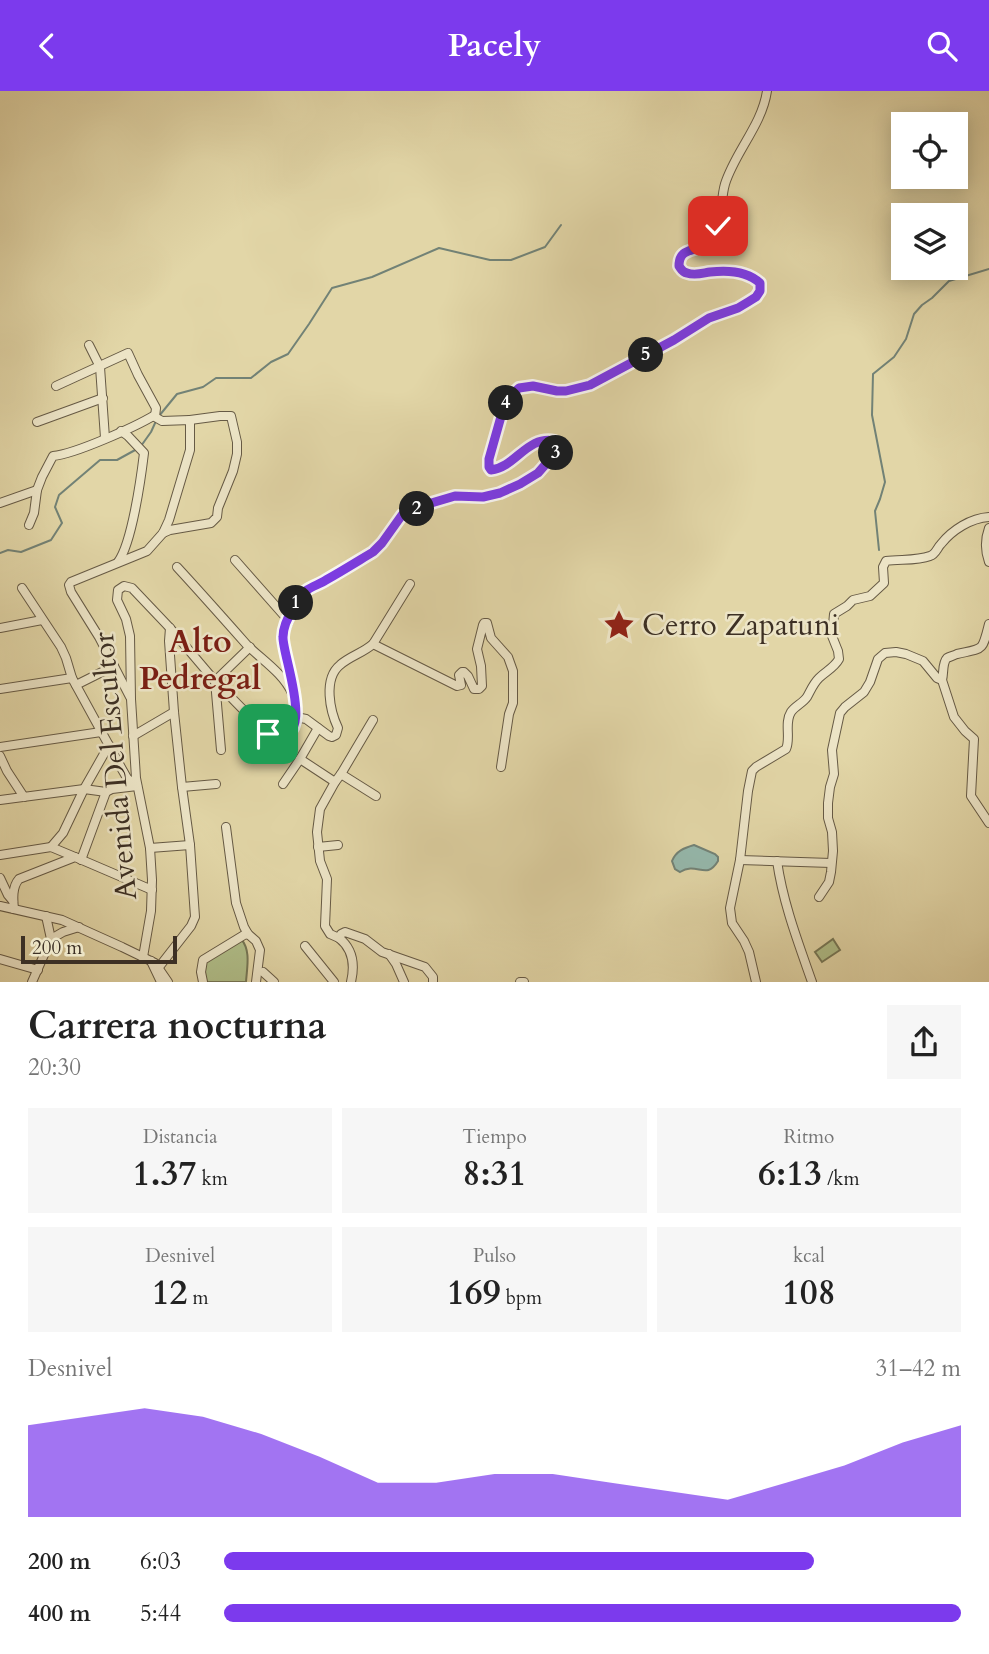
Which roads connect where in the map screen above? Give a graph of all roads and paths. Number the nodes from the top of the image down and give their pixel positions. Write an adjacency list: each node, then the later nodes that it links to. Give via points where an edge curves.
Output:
1 (767, 91): 24 (street, via 724,185 714,236 679,261 687,273 734,271 747,275 760,283 756,297 590,385 566,391 519,388 505,405 489,467 504,467 541,440 555,441 559,449 538,473 500,493 455,496 402,515 373,552 304,592)
2 (89, 345): 3 (street)
3 (100, 367): 4 (street); 5 (street); 6 (street, via 128,353)
4 (56, 386)
5 (103, 398): 8 (street); 10 (street)
6 (157, 417): 7 (street); 9 (street)
7 (190, 420): 16 (street, via 190,450); 16 (street, via 231,416 236,458 211,523)
8 (37, 422)
9 (121, 431): 10 (street); 18 (street, via 144,453 127,543)
10 (105, 438): 11 (street, via 53,456)
11 (37, 490): 12 (street); 14 (street)
12 (0, 503)
13 (989, 517): 70 (street, via 963,525 934,555 886,561 884,583 870,596 853,600 834,614 832,636 839,659 790,713 786,750 752,771)
14 (29, 525)
15 (989, 528): 19 (street)
16 (163, 533): 18 (street, via 147,551)
17 (235, 560): 24 (street)
18 (118, 562): 30 (street, via 69,585)
19 (989, 562)
20 (177, 567): 29 (street)
21 (410, 584): 28 (street)
22 (22, 588): 23 (street)
23 (43, 620): 26 (street); 32 (street, via 61,647)
24 (288, 620): 36 (street, via 283,641)
25 (989, 624): 31 (street, via 981,649 944,662)
26 (0, 628)
27 (170, 628): 33 (street, Avenida Del Escultor); 35 (street, Avenida Del Escultor, via 132,587 118,590 130,636); 37 (street)
28 (373, 644): 40 (street, via 333,673 331,713 338,728 336,735); 50 (street, via 457,686 464,672 474,689 479,689 477,649 482,625 487,623 491,638 508,657 513,671 513,703)
29 (250, 647): 33 (street); 36 (street)
30 (114, 666): 32 (street); 35 (street)
31 (942, 680): 61 (street, via 954,717 974,739 971,796); 72 (street, via 917,658 885,653 864,692 840,713 828,803)
32 (74, 681): 34 (street); 41 (street)
33 (215, 681): 42 (street, Avenida Del Escultor); 46 (street)
34 (0, 689)
35 (131, 699): 43 (street, Avenida Del Escultor)
36 (295, 699): 38 (street)
37 (174, 712): 43 (street); 55 (street)
38 (296, 717): 40 (street); 42 (street, via 286,734)
39 (373, 720): 51 (street)
40 (318, 728): 49 (street)
41 (101, 731): 44 (street); 45 (street)
42 (268, 734): 47 (street)
43 (133, 736): 54 (street, Avenida Del Escultor)
44 (109, 745): 54 (street, via 127,778); 57 (street)
45 (0, 747)
46 (221, 750)
47 (272, 754)
48 (0, 756): 59 (street)
49 (300, 759): 51 (street); 53 (street)
50 (500, 767)
51 (338, 778): 58 (street); 66 (street, via 319,814)
52 (216, 784): 55 (street)
53 (283, 784)
54 (137, 786): 56 (street); 67 (street, Avenida Del Escultor)
55 (182, 787): 63 (street)
56 (106, 792): 57 (street); 69 (street)
57 (83, 793): 59 (street); 65 (street)
58 (376, 796)
59 (24, 797): 60 (street)
60 (0, 800)
61 (989, 823)
62 (226, 827): 80 (street, via 236,903)
63 (190, 845): 67 (street); 87 (street, via 194,917)
64 (338, 845): 66 (street)
65 (51, 847): 68 (street); 69 (street)
66 (318, 847): 81 (street, via 327,879 325,926)
67 (150, 848): 74 (street, Avenida Del Escultor)
68 (0, 855)
69 (78, 859): 74 (street); 76 (street, via 19,879)
70 (740, 860): 71 (street); 100 (street, via 730,917 749,952)
71 (777, 861): 72 (street); 101 (street, via 784,899)
72 (831, 863): 75 (street, via 829,882)
73 (0, 878): 76 (street)
74 (152, 890): 86 (street, Avenida Del Escultor)
75 (819, 897)
76 (14, 905): 77 (street); 78 (street)
77 (0, 906)
78 (46, 916): 79 (street); 82 (street)
79 (79, 927): 82 (street); 86 (street)
80 (247, 934): 93 (street, via 203,960); 94 (street, via 260,950)
81 (338, 938): 84 (street, via 348,932); 97 (street, via 345,942 354,967)
82 (51, 940): 88 (street)
83 (306, 946): 96 (street)
84 (389, 954): 98 (street); 99 (street, via 425,967)
85 (0, 959): 88 (street)
86 (147, 959): 87 (street); 91 (street)
87 (159, 967): 92 (street)
88 (38, 970): 90 (street)
89 (263, 972): 95 (street)
90 (34, 981)
91 (161, 982)
92 (168, 982)
93 (203, 982)
94 (256, 982)
95 (274, 982)
96 (334, 982)
97 (351, 982)
98 (404, 982)
99 (433, 982)
100 (756, 982)
101 (813, 982)

